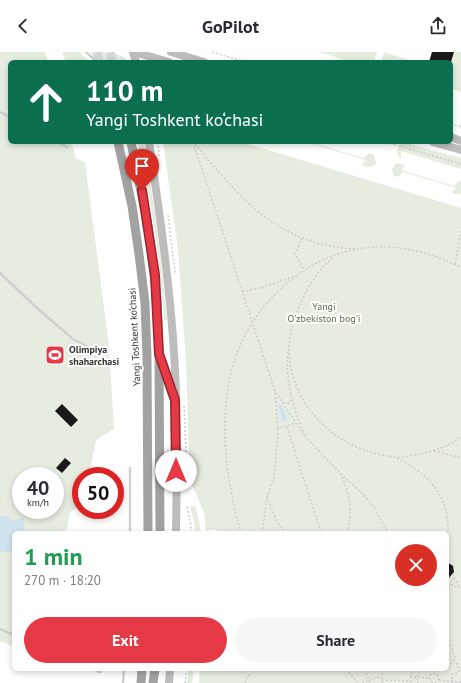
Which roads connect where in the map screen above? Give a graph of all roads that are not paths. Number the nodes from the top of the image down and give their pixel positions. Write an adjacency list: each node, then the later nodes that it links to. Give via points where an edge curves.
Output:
1 (86, 52): 4 (lane)
2 (134, 52): 5 (main road)
3 (171, 52): 6 (main road)
4 (94, 60)
5 (162, 60)
6 (197, 60)
7 (61, 144): 12 (lane)
8 (118, 144): 20 (highway, Yangi Toshkent ko‘chasi, via 132,206 144,302 147,357)
9 (132, 144): 16 (highway, via 152,251)
10 (150, 144): 17 (main road, via 168,286)
11 (440, 144): 13 (main road)
12 (67, 147)
13 (461, 150)
14 (0, 273): 15 (lane, via 73,339 90,348)
15 (104, 351)
16 (159, 354): 17 (highway); 21 (highway)
17 (175, 400): 22 (main road)
18 (130, 468): 19 (lane)
19 (130, 531)
20 (148, 531)
21 (160, 531)
22 (176, 531)
23 (0, 629): 24 (lane)
24 (12, 634)
25 (124, 671): 29 (lane)
26 (142, 671): 30 (highway)
27 (155, 671): 31 (highway)
28 (170, 671): 32 (main road)
29 (123, 683)
30 (141, 683)
31 (153, 683)
32 (169, 683)

